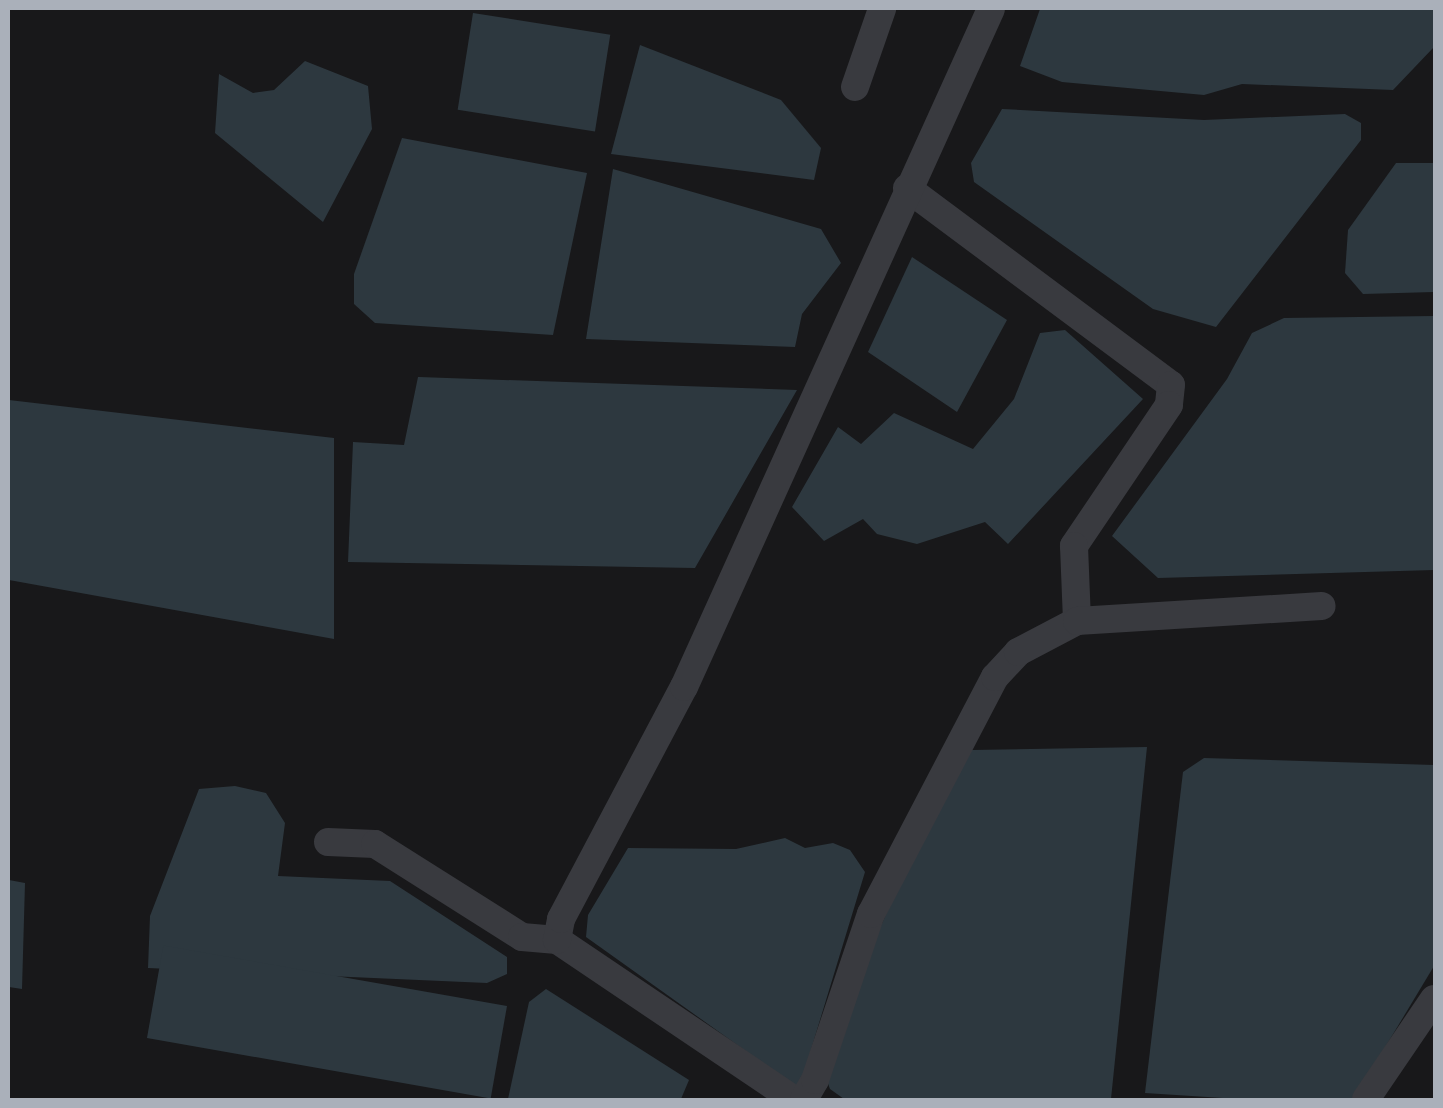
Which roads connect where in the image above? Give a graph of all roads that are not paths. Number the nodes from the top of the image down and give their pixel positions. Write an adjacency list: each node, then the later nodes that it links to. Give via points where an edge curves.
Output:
1 (882, 9): 3 (lane)
2 (991, 9): 4 (lane)
3 (855, 87)
4 (907, 188): 6 (lane, via 1171,385 1169,405 1074,546); 8 (lane, via 684,686 561,919)
5 (1322, 606): 6 (lane)
6 (1077, 621): 11 (lane, via 1018,652 995,677 871,914 815,1080)
7 (328, 842): 8 (lane, via 375,844 522,937)
8 (557, 940): 10 (lane)
9 (1434, 999): 12 (lane)
10 (793, 1099)
11 (804, 1099)
12 (1366, 1099)

